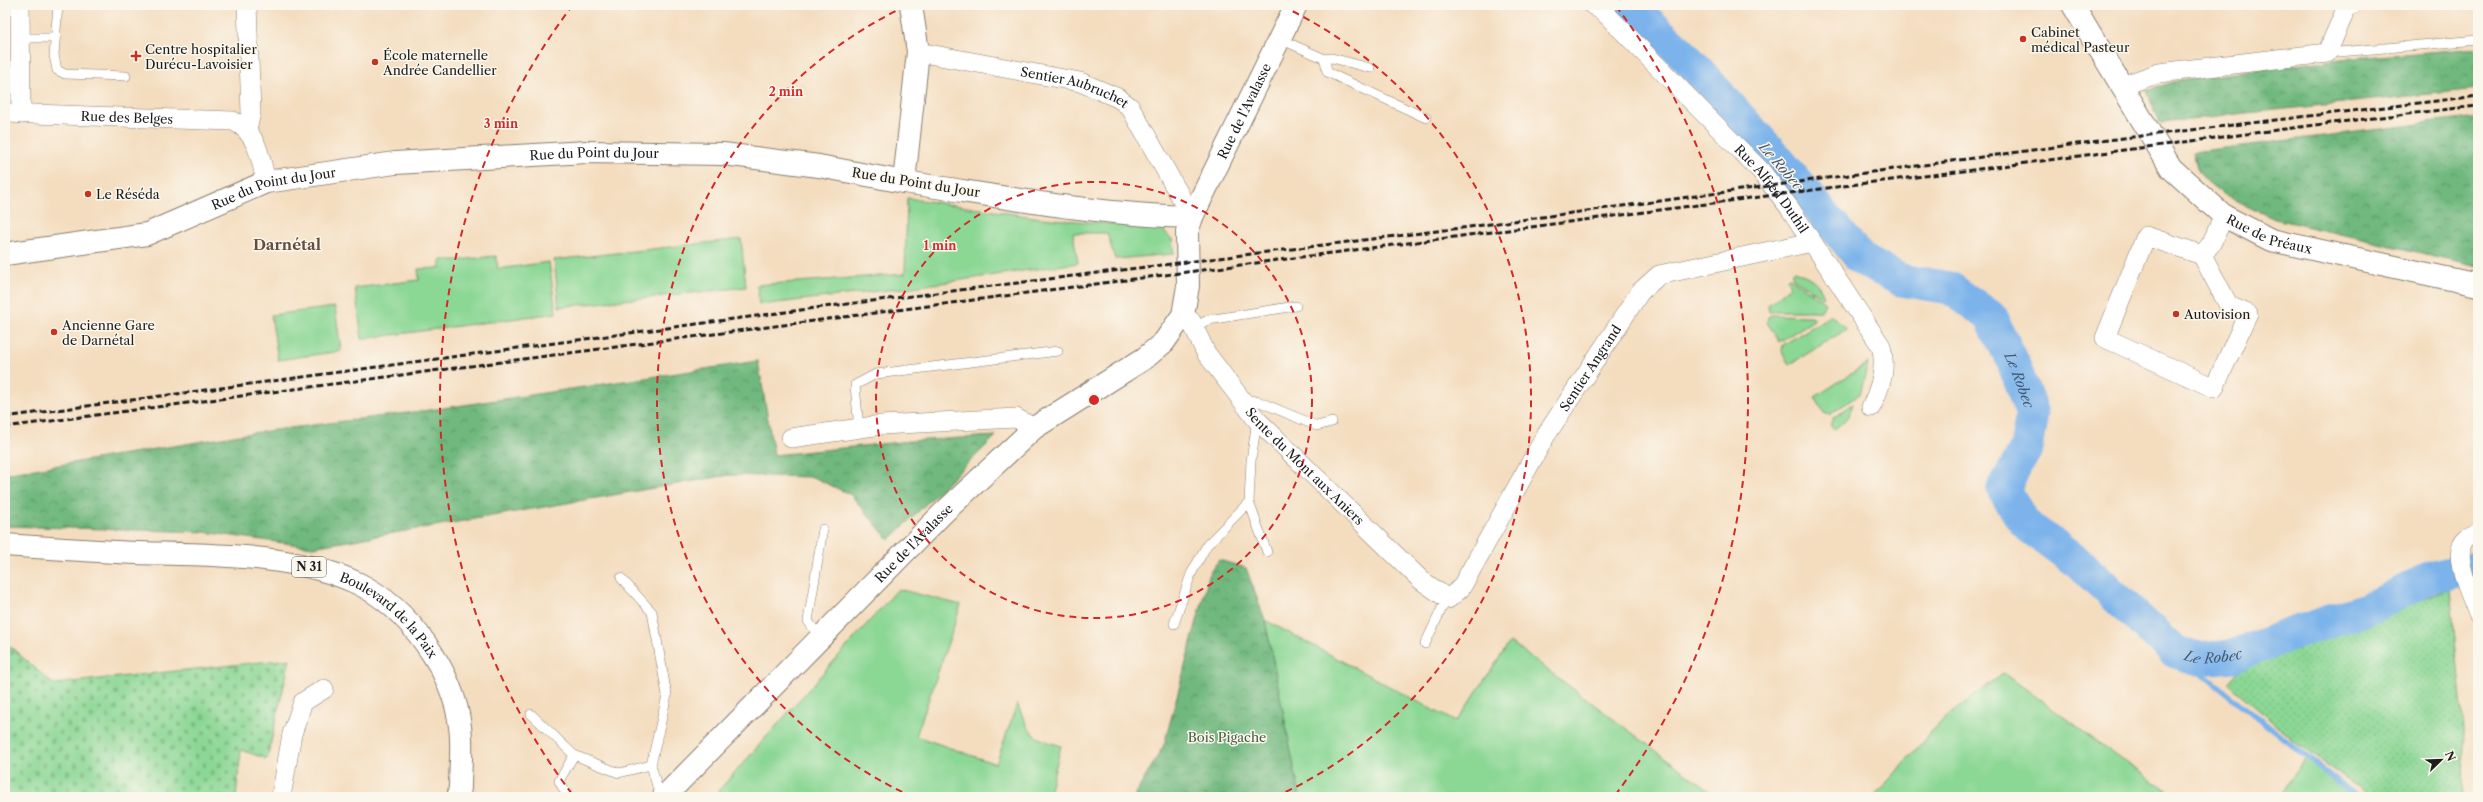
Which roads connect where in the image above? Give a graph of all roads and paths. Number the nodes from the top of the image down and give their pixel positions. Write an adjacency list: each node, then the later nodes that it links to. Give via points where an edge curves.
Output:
1 (20, 5): 9 (street)
2 (58, 5): 10 (lane)
3 (247, 5): 21 (street, via 251,113)
4 (911, 5): 13 (main road)
5 (1296, 5): 11 (main road, Rue de l'Avalasse)
6 (1593, 5): 26 (street, Rue Alfred Duthil, via 1603,11 1761,171)
7 (2073, 5): 18 (main road, Rue de Préaux)
8 (2350, 5): 14 (street)
9 (20, 38): 10 (lane); 19 (street)
10 (55, 38): 17 (lane, via 54,55 57,70 65,74)
11 (1280, 39): 15 (lane); 25 (main road, Rue de l'Avalasse)
12 (2478, 40): 14 (lane)
13 (918, 52): 23 (main road); 25 (street, Sentier Aubruchet, via 1080,82 1118,98 1130,107)
14 (2327, 53): 18 (street, via 2159,73)
15 (1325, 59): 16 (lane, via 1332,58); 20 (lane, via 1327,72)
16 (1370, 68)
17 (126, 76)
18 (2123, 88): 24 (main road, Rue de Préaux, via 2171,168)
19 (13, 114): 21 (street, Rue des Belges, via 225,120)
20 (1426, 118)
21 (247, 129): 22 (street, via 257,147)
22 (266, 182): 23 (main road, Rue du Point du Jour, via 395,163 587,152 723,154 819,166); 27 (main road, Rue du Point du Jour, via 146,234)
23 (904, 182): 25 (main road, Rue du Point du Jour, via 1084,208 1154,216)
24 (2224, 216): 28 (street, via 2211,244); 29 (main road, Rue de Préaux, via 2271,240)
25 (1192, 217): 31 (main road, Rue de l'Avalasse, via 1187,232)
26 (1812, 242): 34 (street, Rue Alfred Duthil, via 1881,346 1884,367); 46 (street, Sentier Angrand, via 1659,275 1640,292 1546,435 1461,588)
27 (5, 254)
28 (2202, 256): 28 (street, via 2229,306 2248,314 2214,388 2105,338 2146,236)
29 (2478, 285)
30 (1296, 306): 31 (lane)
31 (1189, 321): 33 (street, Sente du Mont aux Aniers, via 1206,353); 37 (main road, Rue de l'Avalasse, via 1145,358)
32 (1058, 351): 38 (lane, via 876,374 855,386)
33 (1241, 399): 35 (street, Sente du Mont aux Aniers); 36 (lane, via 1260,402 1317,426)
34 (1871, 407)
35 (1257, 420): 40 (lane); 46 (street, Sente du Mont aux Aniers, via 1421,580)
36 (1332, 422)
37 (1034, 428): 38 (street, via 1016,418 881,425); 49 (main road, Rue de l'Avalasse, via 941,515)
38 (859, 429): 39 (street)
39 (792, 438)
40 (1249, 502): 44 (lane); 48 (lane, via 1207,545 1191,574)
41 (823, 529): 49 (lane, via 808,620)
42 (2478, 534): 47 (street, via 2466,538 2460,548 2459,559)
43 (5, 545): 56 (main road, Boulevard de la Paix / N 31, via 214,555 295,564 358,583 395,609 425,641 446,677 460,727)
44 (1268, 552)
45 (621, 578): 54 (lane, via 652,612 667,695)
46 (1448, 599): 50 (lane)
47 (2478, 614)
48 (1174, 624)
49 (820, 637): 59 (main road, Rue de l'Avalasse)
50 (1425, 644)
51 (324, 689): 55 (street, via 303,702 292,734)
52 (531, 714): 53 (lane)
53 (574, 755): 54 (lane, via 619,773); 57 (lane, via 559,781)
54 (651, 765): 58 (lane)
55 (281, 797)
56 (458, 797)
57 (568, 797)
58 (660, 797)
59 (664, 797)

